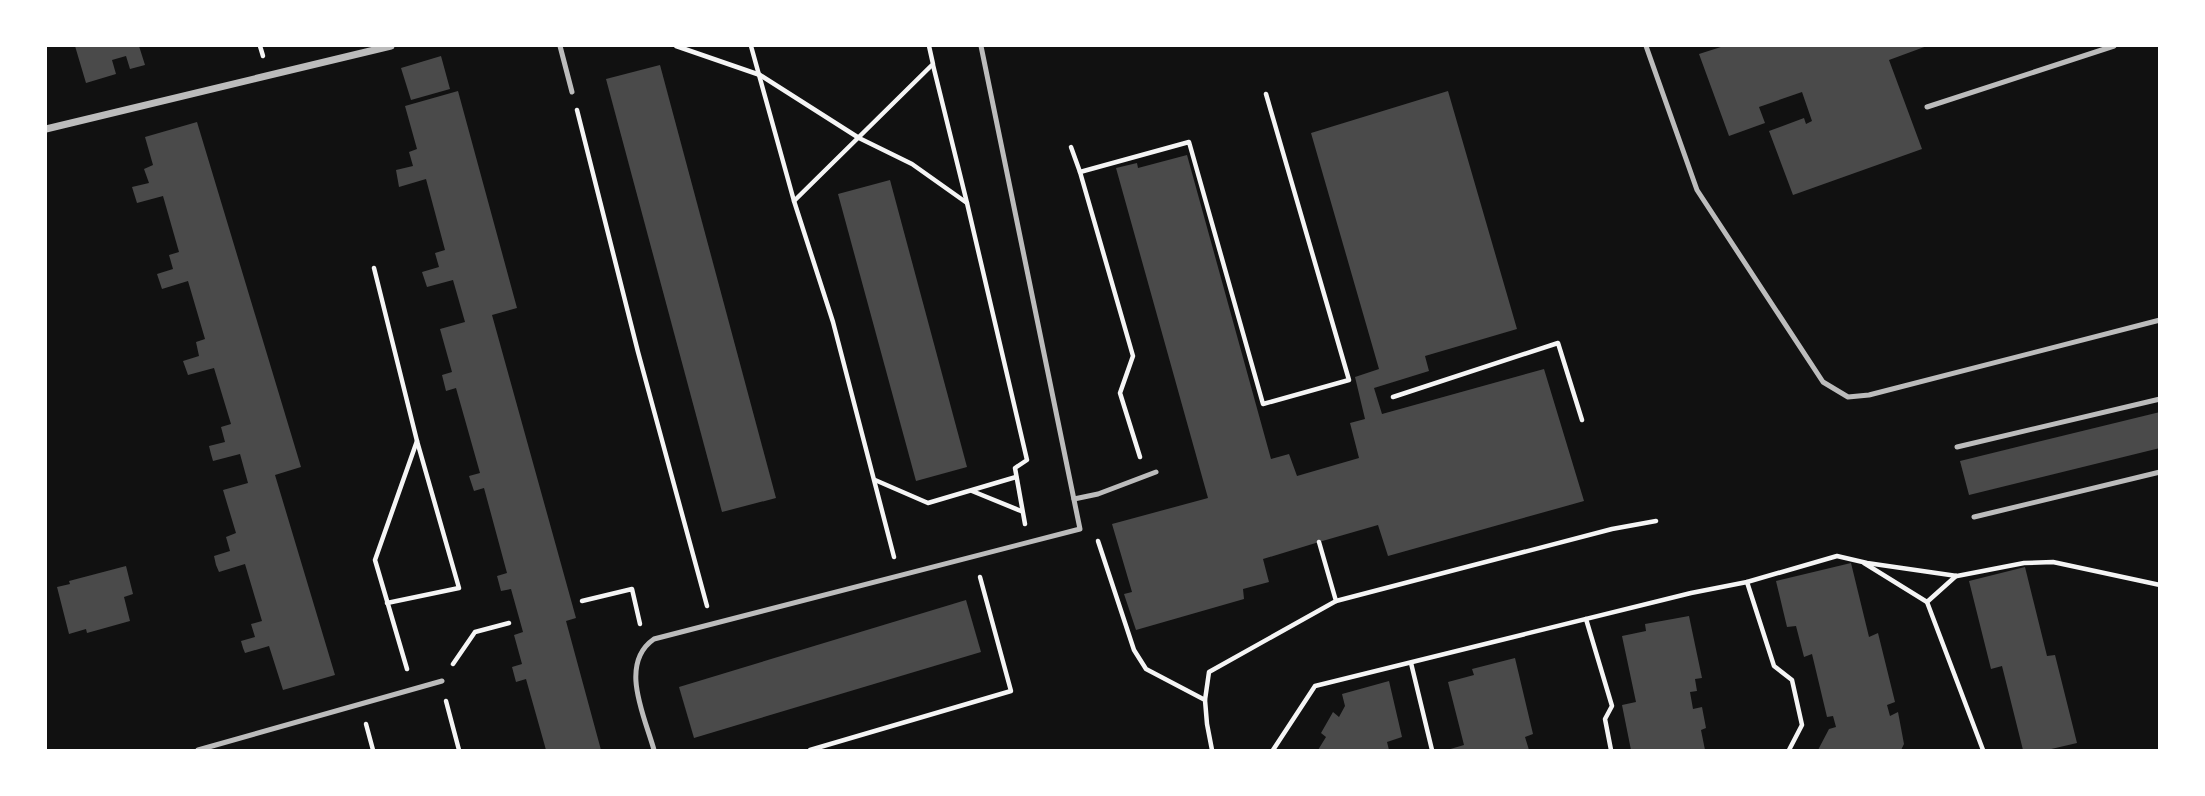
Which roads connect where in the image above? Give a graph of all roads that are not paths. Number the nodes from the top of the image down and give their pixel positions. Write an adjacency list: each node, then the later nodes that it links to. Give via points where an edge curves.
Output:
1 (391, 46): 8 (street)
2 (560, 46): 6 (lane)
3 (981, 46): 14 (lane)
4 (1646, 46): 9 (lane, via 1697,190 1823,382 1848,397)
5 (2114, 46): 7 (lane)
6 (572, 92)
7 (1927, 107)
8 (46, 129)
9 (2160, 320)
10 (2160, 399): 11 (lane)
11 (1957, 447)
12 (1156, 472): 14 (lane)
13 (2160, 472): 15 (lane)
14 (1074, 499): 18 (lane, via 1080,529 654,639 637,661 635,679)
15 (1974, 517)
16 (442, 681): 17 (lane)
17 (198, 751)
18 (654, 751)

